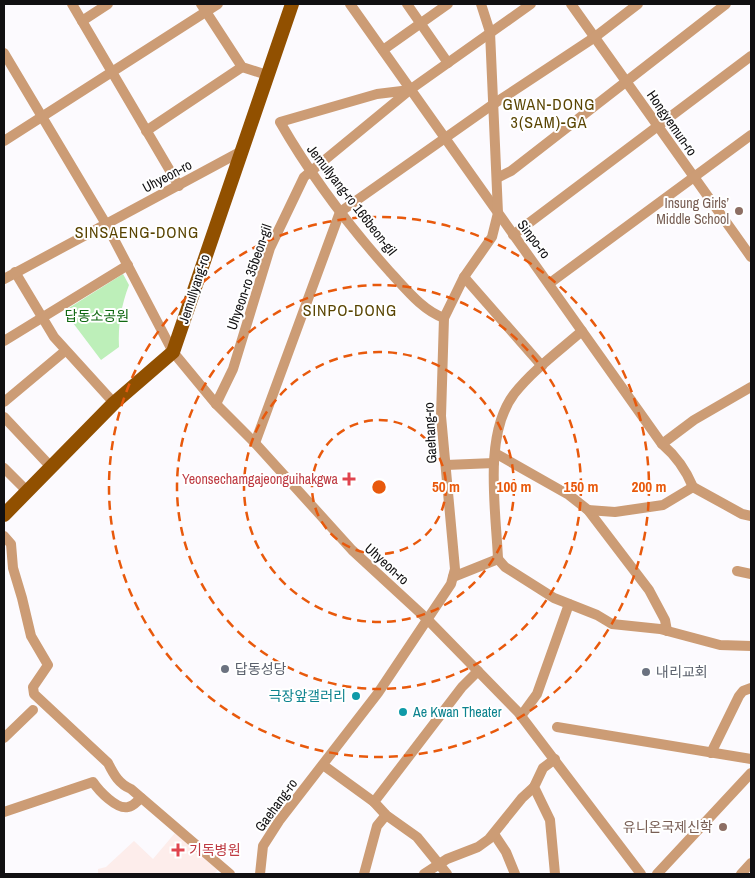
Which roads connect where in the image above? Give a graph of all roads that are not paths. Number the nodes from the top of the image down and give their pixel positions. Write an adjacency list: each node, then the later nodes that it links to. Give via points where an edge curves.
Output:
1 (72, 4): 14 (street)
2 (108, 4): 14 (street)
3 (218, 4): 13 (street)
4 (292, 4): 24 (main road, Jemullyang-ro)
5 (352, 4): 18 (street, Sinpo-ro)
6 (407, 4): 15 (street)
7 (448, 4): 15 (street)
8 (481, 4): 16 (street, Gaehang-ro)
9 (531, 4): 16 (street, Uhyeon-ro 35beon-gil)
10 (572, 4): 17 (street, Hongyemun-ro)
11 (638, 4): 17 (street)
12 (726, 4): 25 (street)
13 (204, 8): 22 (street); 23 (street)
14 (82, 21): 23 (street)
15 (421, 24): 18 (street); 21 (street)
16 (490, 32): 21 (street, Uhyeon-ro 35beon-gil); 27 (street, Gaehang-ro)
17 (595, 37): 25 (street, Hongyemun-ro); 27 (street)
18 (383, 50): 26 (street, Sinpo-ro)
19 (4, 53): 28 (street, Uhyeon-ro)
20 (751, 56): 29 (street)
21 (448, 63): 26 (street, Uhyeon-ro 35beon-gil)
22 (242, 67): 24 (street); 30 (street)
23 (112, 72): 28 (street); 30 (street)
24 (267, 75): 34 (main road, Jemullyang-ro)
25 (627, 82): 29 (street, Hongyemun-ro); 37 (street, via 511,171)
26 (411, 89): 32 (street, Sinpo-ro); 35 (street, Uhyeon-ro 35beon-gil); 35 (street, Jemullyang-ro 166beon-gil, via 377,94 280,122)
27 (492, 105): 32 (street); 37 (street, Gaehang-ro)
28 (42, 116): 33 (street); 41 (street, Uhyeon-ro)
29 (657, 127): 36 (street, Hongyemun-ro); 42 (street)
30 (146, 131): 38 (street)
31 (751, 135): 36 (street)
32 (446, 136): 39 (street); 40 (street, Sinpo-ro)
33 (4, 141)
34 (240, 152): 38 (street, Uhyeon-ro); 54 (main road, Jemullyang-ro)
35 (310, 172): 39 (street, Jemullyang-ro 166beon-gil); 59 (street, Uhyeon-ro 35beon-gil, via 298,188 276,233 233,369)
36 (693, 177): 43 (street, Hongyemun-ro); 48 (street)
37 (497, 178): 40 (street, Gaehang-ro)
38 (179, 186): 41 (street, Uhyeon-ro)
39 (340, 212): 50 (street, Jemullyang-ro 166beon-gil, via 413,298); 61 (street)
40 (498, 213): 42 (street, Sinpo-ro); 46 (street, Gaehang-ro, via 492,237)
41 (106, 224): 44 (street, Uhyeon-ro); 45 (street)
42 (513, 235): 48 (street, Sinpo-ro)
43 (751, 257)
44 (128, 265): 49 (street); 54 (street, Uhyeon-ro)
45 (15, 272): 47 (street); 49 (street)
46 (464, 277): 50 (street, Gaehang-ro); 55 (street)
47 (4, 279)
48 (550, 282): 51 (street, Sinpo-ro)
49 (43, 317): 52 (street); 53 (street)
50 (444, 318): 64 (street, Gaehang-ro, via 441,416)
51 (582, 331): 55 (street); 62 (street, Sinpo-ro)
52 (4, 341)
53 (65, 350): 57 (street); 58 (street)
54 (173, 352): 58 (main road); 59 (street, Uhyeon-ro)
55 (542, 366): 63 (street, via 514,394 505,409)
56 (751, 387): 62 (street, via 694,420)
57 (4, 402)
58 (114, 403): 65 (main road)
59 (216, 404): 61 (street, Uhyeon-ro)
60 (4, 417): 65 (street)
61 (255, 443): 78 (street, Uhyeon-ro, via 352,550)
62 (662, 444): 67 (street, Sinpo-ro, via 687,473)
63 (494, 458): 64 (street); 69 (street, via 569,495); 73 (street)
64 (446, 465): 76 (street, Gaehang-ro)
65 (51, 467): 68 (main road)
66 (4, 468): 68 (street)
67 (693, 487): 69 (street, via 664,505 615,512); 71 (street)
68 (28, 492): 70 (main road)
69 (588, 510): 79 (street, via 649,590)
70 (4, 515)
71 (751, 516)
72 (4, 536): 93 (street, via 11,544 12,568 31,636 48,666 33,686 34,694 108,763 115,778)
73 (498, 559): 76 (street); 77 (street, via 514,573)
74 (738, 571): 75 (street)
75 (751, 574)
76 (453, 577): 78 (street, Gaehang-ro)
77 (569, 604): 79 (street, via 612,624); 84 (street, via 537,694)
78 (428, 620): 81 (street, Uhyeon-ro); 90 (street, Gaehang-ro)
79 (668, 631): 80 (street, via 720,645)
80 (751, 646)
81 (478, 671): 84 (street, Uhyeon-ro); 94 (street)
82 (747, 690): 87 (street)
83 (34, 710): 86 (street)
84 (522, 716): 88 (street, Uhyeon-ro)
85 (557, 727): 87 (street)
86 (4, 738)
87 (711, 752): 89 (street)
88 (555, 759): 92 (street, via 542,768); 107 (street, Uhyeon-ro)
89 (751, 759)
90 (323, 765): 94 (street); 101 (street, Gaehang-ro, via 263,846)
91 (751, 773): 108 (street)
92 (534, 787): 97 (street); 106 (street, via 550,820)
93 (141, 798): 95 (street, via 131,807 122,807 93,782); 100 (street)
94 (374, 802): 96 (street)
95 (4, 812)
96 (386, 815): 99 (street, via 417,837); 102 (street, via 377,826)
97 (494, 834): 99 (street, via 478,847); 105 (street)
98 (751, 863): 109 (street)
99 (438, 864): 103 (street); 104 (street)
100 (230, 874)
101 (260, 874)
102 (364, 874)
103 (424, 874)
104 (447, 874)
105 (515, 874)
106 (555, 874)
107 (641, 874)
108 (657, 874)
109 (741, 874)

